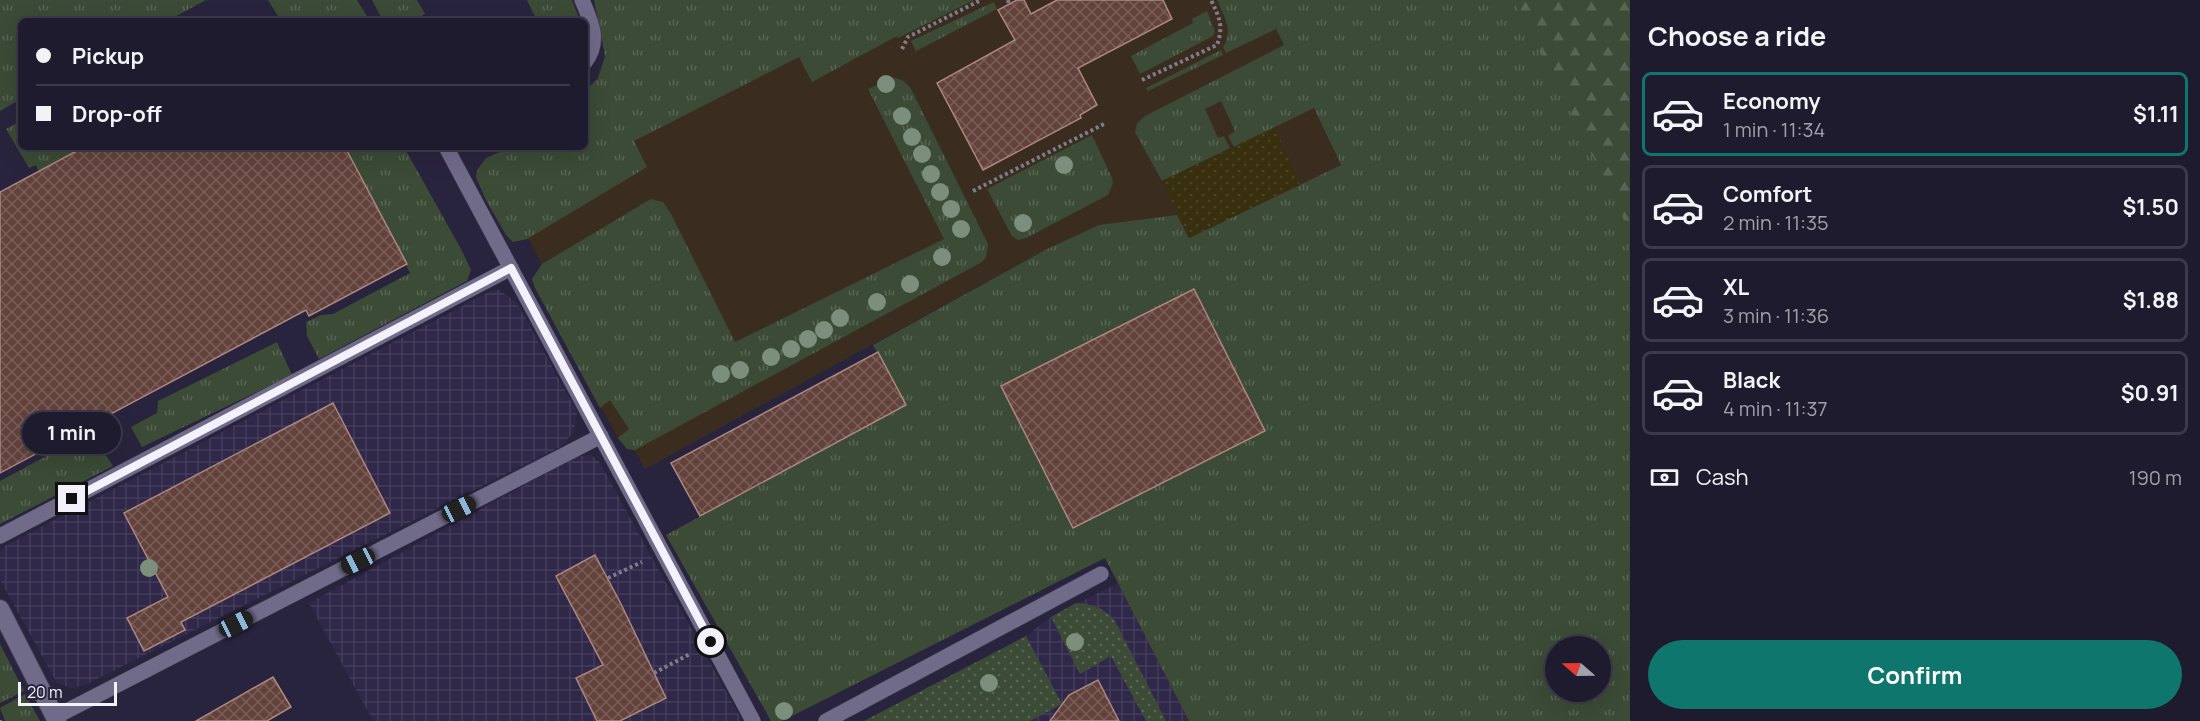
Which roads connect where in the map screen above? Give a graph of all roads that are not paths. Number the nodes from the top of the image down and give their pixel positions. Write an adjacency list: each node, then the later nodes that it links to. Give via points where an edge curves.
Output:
1 (582, 0): 2 (lane, via 595,38)
2 (588, 58)
3 (448, 150): 4 (lane)
4 (511, 268): 5 (lane); 6 (lane)
5 (601, 436): 9 (lane); 10 (lane)
6 (0, 536)
7 (1101, 574): 11 (lane)
8 (0, 609): 9 (street)
9 (56, 719)
10 (753, 721)
11 (826, 721)

